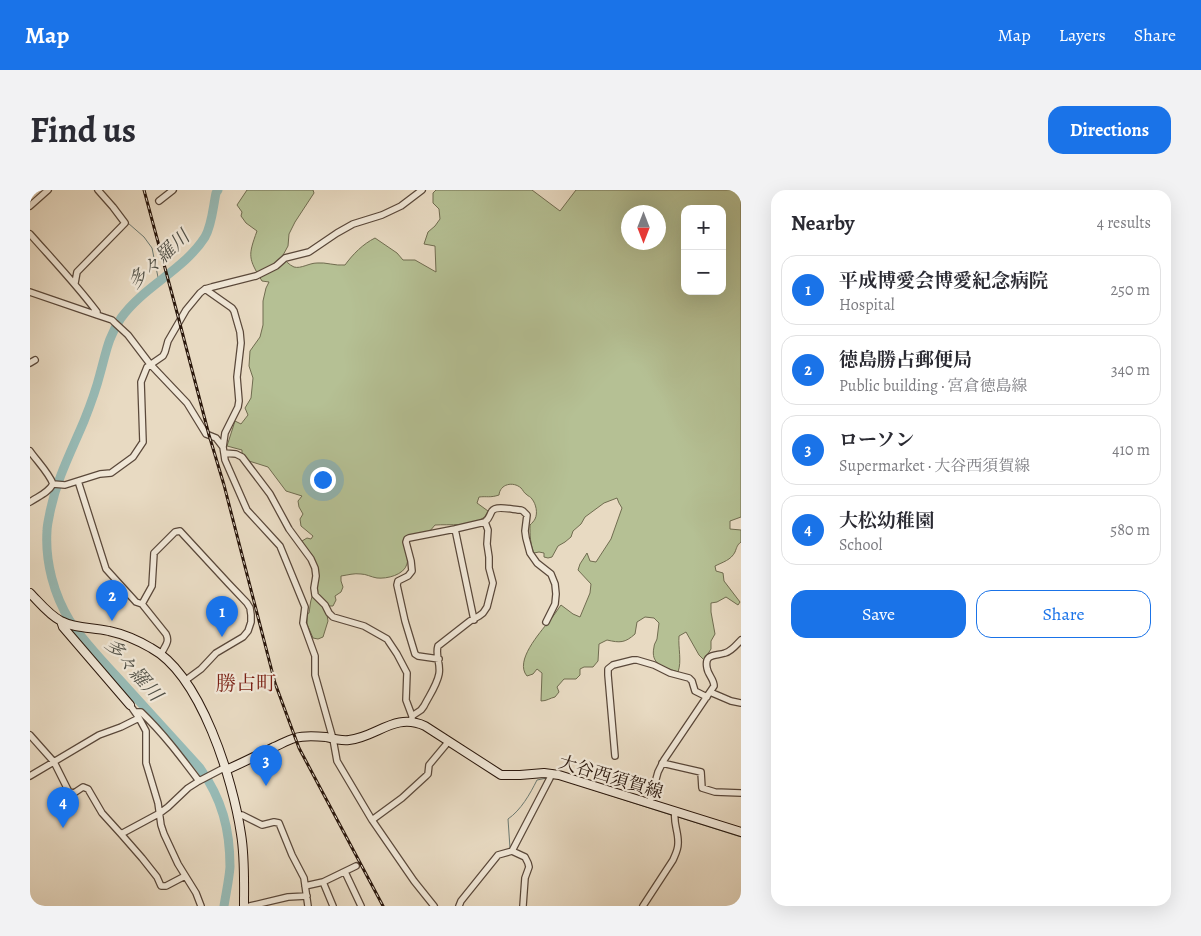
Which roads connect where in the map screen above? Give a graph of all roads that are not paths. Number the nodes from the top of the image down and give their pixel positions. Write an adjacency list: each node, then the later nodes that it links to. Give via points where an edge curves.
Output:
1 (48, 190): 6 (street)
2 (98, 190): 8 (street, via 125,223 77,272)
3 (173, 190): 5 (street)
4 (422, 190): 9 (street, via 401,206 353,224 309,252 285,258 256,276)
5 (158, 201)
6 (30, 206)
7 (30, 234): 8 (street)
8 (75, 283): 11 (street)
9 (205, 289): 12 (street, via 186,310 163,356); 13 (street, via 232,308 240,332 239,401)
10 (30, 292): 11 (street)
11 (97, 315): 12 (street, via 116,323)
12 (150, 364): 14 (street, via 187,403 206,434); 17 (street, via 142,382 143,442 133,457 111,473)
13 (225, 433): 14 (street); 15 (street)
14 (216, 438): 15 (street)
15 (223, 450): 35 (street, via 242,457 270,494 291,532 311,559 316,576 315,595 329,613 364,626 387,639 392,646 407,673 406,700); 37 (street, via 248,510 280,546 305,607 303,623 315,656 315,675)
16 (30, 451): 18 (street)
17 (78, 481): 18 (street); 23 (street, via 106,569 136,602)
18 (56, 485): 19 (street)
19 (30, 502)
20 (485, 522): 21 (street); 24 (street, via 493,583 486,609); 26 (street, via 496,508 525,513 530,553 551,574 555,584 555,604)
21 (455, 529): 24 (street); 29 (street, via 407,539 412,571 397,585 415,654)
22 (30, 593): 25 (main road)
23 (142, 604): 28 (street, via 168,638); 30 (street, via 152,586 154,553 180,531 250,608 251,622 243,637 216,654)
24 (474, 620): 29 (street, via 438,646)
25 (63, 622): 28 (main road, via 109,631); 33 (main road)
26 (546, 622)
27 (741, 640): 31 (street, via 726,653 709,656 707,669 714,686)
28 (161, 654): 30 (main road)
29 (439, 659): 35 (street, via 437,679 424,706)
30 (186, 680): 42 (main road, via 198,699)
31 (708, 694): 32 (street); 39 (street, via 696,691 689,678 654,665 633,660 613,665 608,675); 41 (street)
32 (741, 703)
33 (132, 709): 34 (street); 45 (street, via 152,722)
34 (139, 718): 40 (street, via 99,735); 49 (street, via 146,730 146,763)
35 (412, 719): 37 (main road, via 351,740); 38 (main road, 大谷西須賀線)
36 (30, 735): 40 (street)
37 (333, 739): 42 (main road, via 296,738); 51 (street, via 337,761)
38 (449, 741): 43 (main road, 大谷西須賀線, via 501,775); 51 (street, via 429,765 428,774)
39 (615, 756)
40 (54, 762): 44 (street); 53 (street, via 69,792 74,793 83,787 88,789 102,813)
41 (662, 763): 46 (street, via 701,772 702,788); 47 (street)
42 (226, 770): 45 (street); 50 (main road)
43 (550, 773): 47 (main road, 大谷西須賀線); 54 (street)
44 (30, 776)
45 (200, 780): 49 (street)
46 (741, 793)
47 (649, 804): 48 (main road, 大谷西須賀線)
48 (675, 812): 52 (main road, 大谷西須賀線); 70 (street, via 676,853)
49 (160, 813): 53 (street); 57 (street, via 164,834)
50 (238, 816): 59 (street, via 262,825 278,823 303,874); 62 (main road, via 243,849)
51 (372, 820): 67 (street)
52 (741, 832)
53 (122, 834): 57 (street, via 161,886)
54 (512, 851): 68 (street, via 498,856); 69 (street, via 525,857 529,867)
55 (356, 866): 56 (street)
56 (345, 872): 58 (street); 66 (street)
57 (185, 876): 61 (street)
58 (323, 882): 59 (street); 65 (street)
59 (305, 886): 60 (street)
60 (307, 896): 63 (street); 64 (street)
61 (201, 906)
62 (244, 906)
63 (250, 906)
64 (308, 906)
65 (332, 906)
66 (361, 906)
67 (434, 906)
68 (459, 906)
69 (523, 906)
70 (643, 906)

